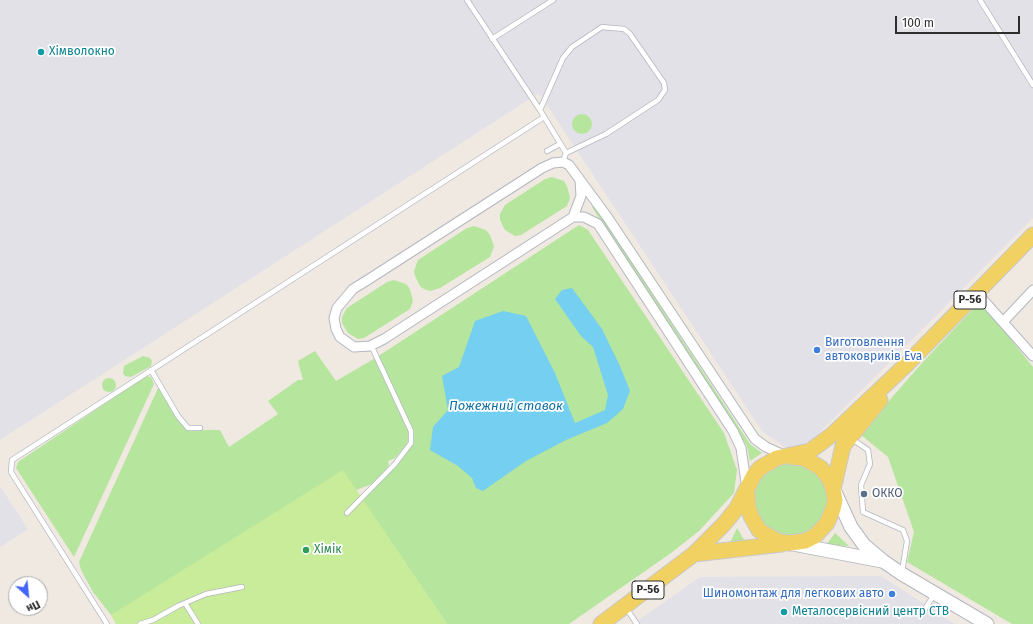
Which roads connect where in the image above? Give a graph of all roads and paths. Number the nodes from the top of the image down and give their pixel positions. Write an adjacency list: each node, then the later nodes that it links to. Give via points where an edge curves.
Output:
1 (467, 0): 4 (lane)
2 (553, 0): 4 (lane)
3 (980, 0): 5 (lane)
4 (492, 39): 6 (lane)
5 (1033, 86)
6 (540, 110): 7 (lane); 10 (lane, via 563,58 572,47 602,27 624,29 630,34 664,83 665,90 658,100 606,134)
7 (544, 117): 8 (lane); 20 (lane)
8 (560, 144): 9 (lane); 10 (lane)
9 (547, 151)
10 (564, 157): 11 (street); 17 (street, via 542,168 353,289 338,308 334,318 336,329 340,337 354,347)
11 (579, 180): 12 (street, via 581,196); 23 (street, via 613,225 755,439)
12 (573, 217): 17 (street); 25 (street, via 584,217 598,224 733,431 741,448)
13 (1033, 235): 15 (main road, Р-56)
14 (1033, 290): 16 (street)
15 (977, 293): 16 (street); 19 (main road, Р-56)
16 (1002, 322): 18 (street)
17 (371, 345): 26 (lane, via 411,431 411,443 395,464)
18 (1033, 356)
19 (907, 364): 22 (main road, Р-56); 23 (main road, Р-56, via 833,434 810,451)
20 (151, 370): 21 (lane, via 188,428); 36 (lane, via 12,460 11,472)
21 (200, 428)
22 (850, 437): 24 (main road, Р-56, via 843,446); 30 (lane, via 868,450 870,464 861,485 863,512 903,530 907,541)
23 (788, 456): 24 (main road, via 813,462 830,480); 25 (main road, Р-56, via 768,462 760,468)
24 (833, 489): 27 (main road, Р-56, via 833,509 822,529 805,541); 29 (main road, via 850,527 864,545)
25 (747, 490): 27 (main road, via 748,507 759,530 772,539); 28 (main road, Р-56, via 724,524)
26 (347, 513)
27 (790, 543): 28 (main road, Р-56); 29 (main road)
28 (694, 554): 34 (main road, Р-56)
29 (883, 561): 30 (main road)
30 (902, 574): 32 (main road)
31 (242, 587): 33 (lane, via 206,594)
32 (935, 594): 35 (lane); 41 (main road)
33 (185, 603): 37 (lane); 38 (lane)
34 (625, 607): 39 (main road, Р-56); 40 (lane)
35 (923, 612)
36 (108, 624)
37 (140, 624)
38 (198, 624)
39 (601, 624)
40 (637, 624)
41 (987, 624)

